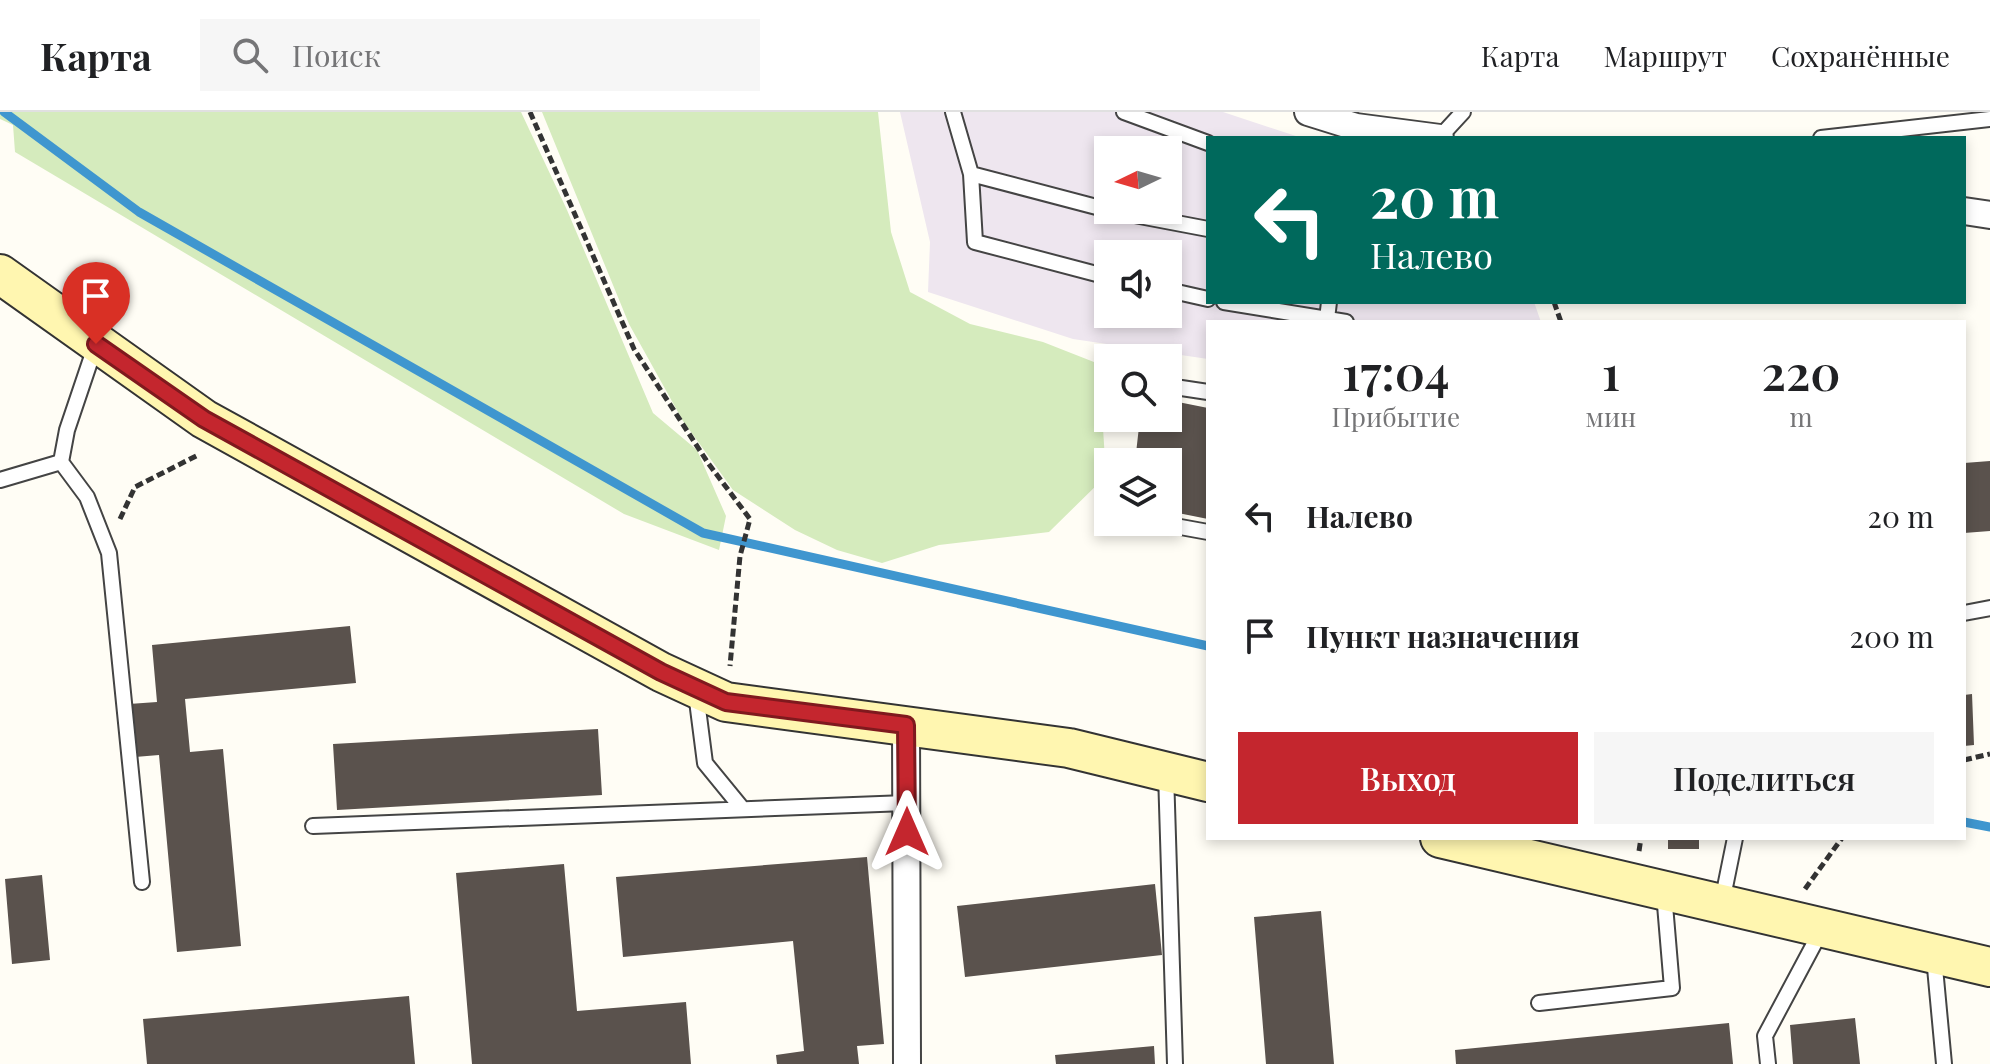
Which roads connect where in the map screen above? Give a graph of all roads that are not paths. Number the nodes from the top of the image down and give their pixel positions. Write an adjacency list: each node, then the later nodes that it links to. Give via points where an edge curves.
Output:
1 (953, 112): 10 (lane)
2 (1124, 112): 9 (lane)
3 (1308, 112): 6 (street, via 1356,127)
4 (1463, 112): 7 (lane)
5 (1990, 119): 8 (lane)
6 (1425, 136)
7 (1442, 136)
8 (1839, 136)
9 (1206, 142)
10 (971, 174): 11 (lane); 16 (lane, via 975,242)
11 (1094, 206)
12 (1966, 211): 13 (street)
13 (1990, 215)
14 (1182, 224): 15 (lane)
15 (1206, 229)
16 (1094, 273)
17 (0, 274): 24 (street)
18 (1182, 293): 19 (lane)
19 (1206, 299)
20 (1236, 304): 22 (lane)
21 (1329, 304): 22 (lane)
22 (1327, 319): 23 (lane)
23 (1333, 320)
24 (96, 344): 27 (lane); 33 (street, via 204,419)
25 (1182, 388): 26 (lane)
26 (1206, 392)
27 (61, 462): 28 (lane); 42 (lane, via 87,497 105,544)
28 (0, 480)
29 (1182, 527): 30 (lane)
30 (1206, 532)
31 (1990, 608): 32 (lane)
32 (1966, 613)
33 (712, 683): 34 (street, via 726,702); 38 (lane, via 705,763)
34 (906, 725): 35 (street, via 1069,748); 37 (street)
35 (1166, 772): 36 (street); 50 (lane)
36 (1206, 782)
37 (906, 803): 38 (lane); 49 (street)
38 (741, 807): 39 (lane)
39 (313, 826)
40 (1448, 840): 43 (street)
41 (1735, 840): 44 (lane)
42 (142, 882)
43 (1664, 892): 44 (street); 48 (lane, via 1672,988)
44 (1722, 902): 45 (street)
45 (1823, 927): 46 (street); 51 (lane, via 1765,1036)
46 (1933, 953): 47 (street); 52 (lane)
47 (1990, 967)
48 (1539, 1003)
49 (907, 1064)
50 (1175, 1064)
51 (1768, 1064)
52 (1944, 1064)

